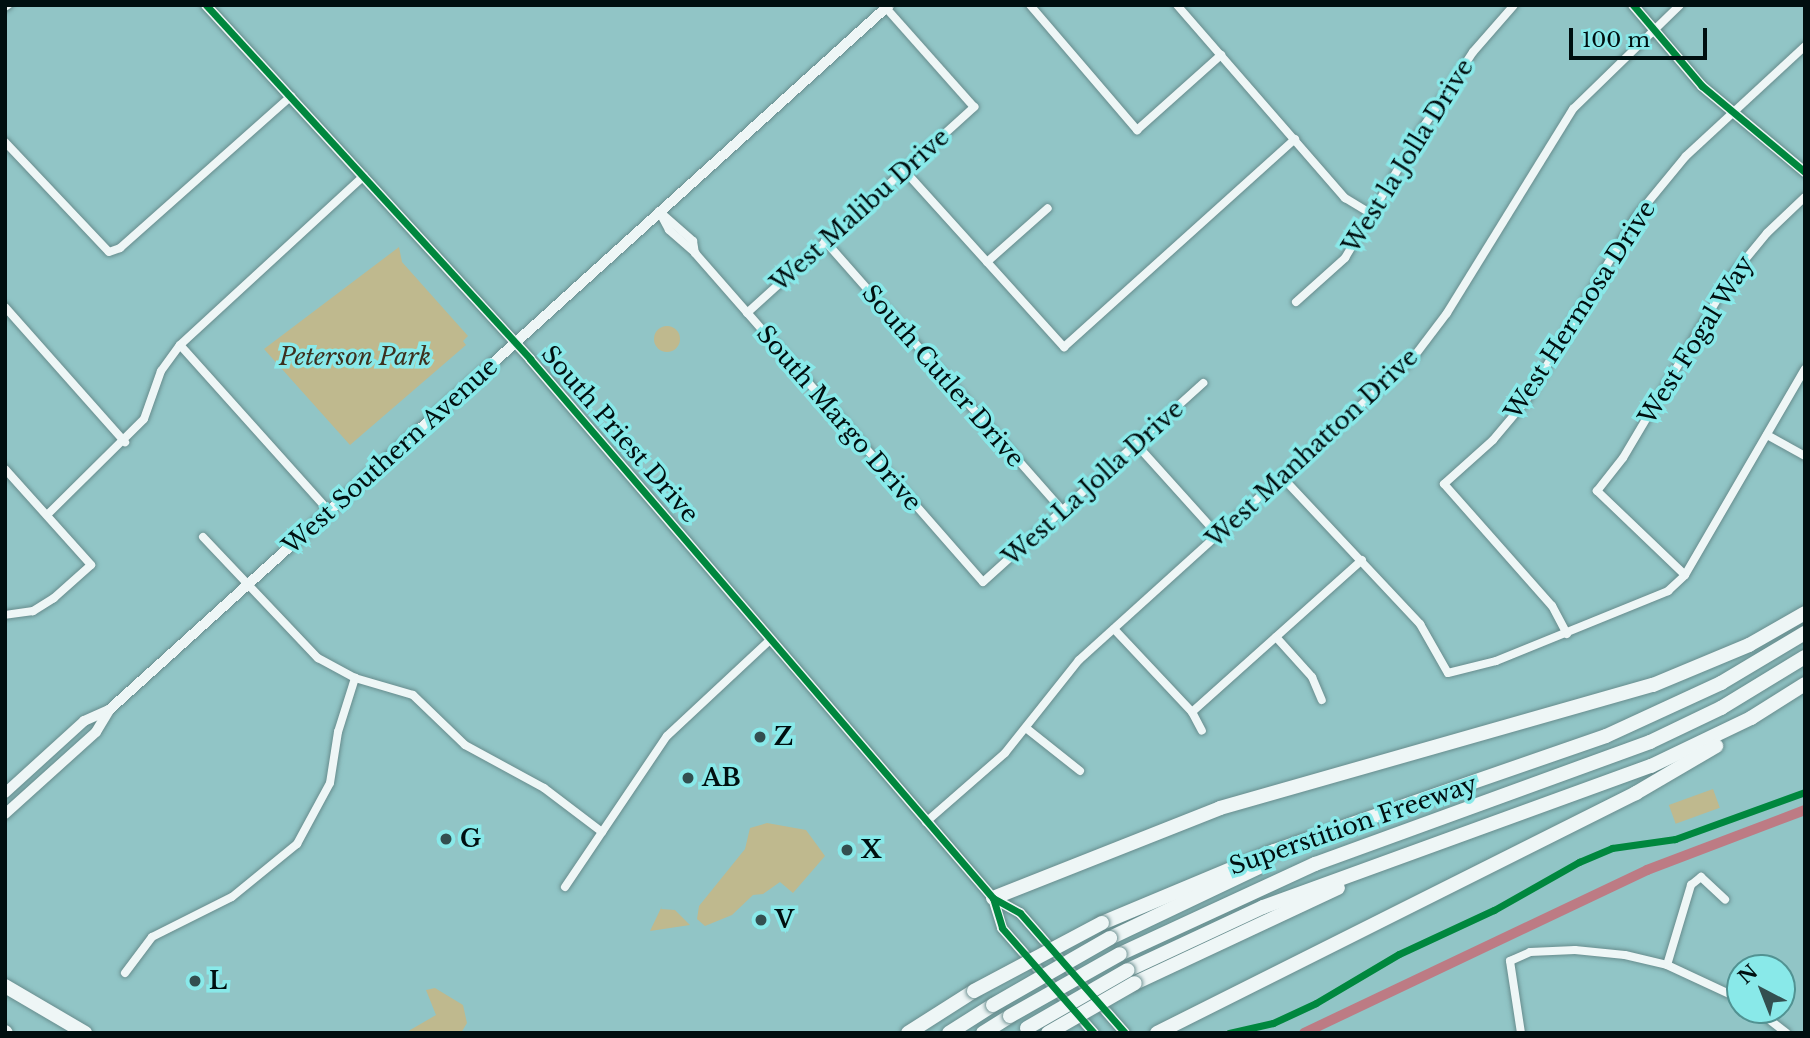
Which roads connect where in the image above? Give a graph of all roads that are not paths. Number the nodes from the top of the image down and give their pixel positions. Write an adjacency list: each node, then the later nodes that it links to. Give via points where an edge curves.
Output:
1 (206, 5): 11 (main road, South Priest Drive)
2 (1030, 5): 10 (street, via 1137,130)
3 (1178, 5): 10 (street)
4 (1514, 5): 21 (street, West la Jolla Drive, via 1473,52 1420,131)
5 (1633, 5): 8 (main road)
6 (1680, 5): 8 (street, West Manhatton Drive)
7 (888, 7): 15 (street, West Malibu Drive, via 974,107); 20 (main road, West Southern Avenue)
8 (1653, 30): 12 (main road); 36 (street, West Manhatton Drive, via 1561,125 1429,340)
9 (1805, 46): 12 (street, West Hermosa Drive)
10 (1221, 55): 13 (street)
11 (290, 96): 14 (street, via 120,248 109,252); 17 (main road, South Priest Drive)
12 (1731, 113): 16 (main road); 49 (street, West Hermosa Drive, via 1686,156 1635,218 1525,401 1493,440 1444,484 1552,606)
13 (1295, 139): 21 (street, via 1345,198); 23 (street, via 1064,347)
14 (5, 142)
15 (904, 170): 22 (street, West Malibu Drive); 23 (street)
16 (1805, 172)
17 (365, 176): 27 (main road, South Priest Drive); 28 (street)
18 (1805, 198): 43 (street, West Fogal Way, via 1767,233 1730,278 1623,458 1597,491)
19 (1048, 208): 23 (street)
20 (659, 211): 26 (street, South Margo Drive, via 669,230); 27 (main road, West Southern Avenue)
21 (1373, 215): 24 (street, West la Jolla Drive, via 1345,258)
22 (825, 242): 26 (street, West Malibu Drive); 37 (street, South Cutler Drive)
23 (987, 262)
24 (1296, 302)
25 (5, 307): 32 (street)
26 (747, 313): 44 (street, South Margo Drive)
27 (515, 342): 38 (main road, West Southern Avenue); 52 (main road, South Priest Drive)
28 (180, 345): 32 (street, via 161,371 144,419); 38 (street)
29 (1805, 369): 31 (street)
30 (1203, 383): 33 (street, West La Jolla Drive)
31 (1767, 435): 34 (street); 43 (street)
32 (125, 442): 39 (street)
33 (1136, 444): 37 (street, West La Jolla Drive); 40 (street)
34 (1805, 456)
35 (5, 469): 39 (street)
36 (1282, 477): 40 (street, West Manhatton Drive); 42 (street)
37 (1062, 510): 44 (street, West La Jolla Drive)
38 (329, 511): 45 (main road, West Southern Avenue)
39 (47, 515): 47 (street, via 91,565 33,611)
40 (1218, 535): 48 (street, West Manhatton Drive)
41 (202, 537): 45 (street)
42 (1362, 560): 49 (street, via 1420,624 1448,673); 51 (street)
43 (1685, 575): 49 (street, via 1668,591)
44 (983, 582)
45 (246, 586): 54 (street, via 304,648); 57 (main road, West Southern Avenue)
46 (1805, 613): 69 (highway, via 1749,645 1653,685 1220,808)
47 (5, 615)
48 (1114, 629): 58 (street); 59 (street, West Manhatton Drive, via 1073,667)
49 (1567, 634)
50 (1805, 634): 64 (highway, Superstition Freeway, via 1721,683 1606,736)
51 (1276, 637): 56 (street, via 1311,677); 58 (street)
52 (771, 639): 65 (main road, South Priest Drive); 66 (street, via 667,736)
53 (1805, 657): 79 (highway, bridge, via 1721,708 1650,742 1315,864 1120,954)
54 (355, 678): 66 (street, via 414,695 465,745 544,788); 72 (street, via 338,732 327,791 296,844 232,897 152,937)
55 (1803, 686): 67 (highway, Superstition Freeway, via 1664,761); 83 (highway, via 1636,793)
56 (1322, 700)
57 (109, 710): 62 (main road, West Southern Avenue, via 84,721); 63 (main road, West Southern Avenue, via 96,732)
58 (1192, 712): 60 (street)
59 (1026, 729): 61 (street); 65 (street, West Manhatton Drive)
60 (1202, 731)
61 (1080, 771)
62 (5, 793)
63 (5, 814)
64 (1384, 814): 77 (highway, Superstition Freeway, bridge, via 1210,876 1102,923 974,991); 78 (highway, bridge, via 1255,868 1110,938)
65 (926, 822): 69 (main road, South Priest Drive)
66 (602, 832): 68 (street)
67 (1402, 857): 75 (highway, Superstition Freeway, bridge, via 1264,907 1128,970); 80 (highway, bridge, via 1135,984)
68 (565, 887)
69 (993, 898): 81 (main road, South Priest Drive, via 1002,929); 82 (main road, South Priest Drive, via 1020,913)
70 (1725, 899): 71 (street, via 1701,877 1691,885)
71 (1667, 965): 74 (street); 84 (street, via 1625,954 1575,950 1530,952 1510,961)
72 (125, 973)
73 (5, 986): 76 (highway)
74 (1726, 992)
75 (1022, 1031)
76 (85, 1033)
77 (908, 1033)
78 (949, 1033)
79 (983, 1033)
80 (1048, 1033)
81 (1094, 1033)
82 (1125, 1033)
83 (1157, 1033)
84 (1521, 1033)

